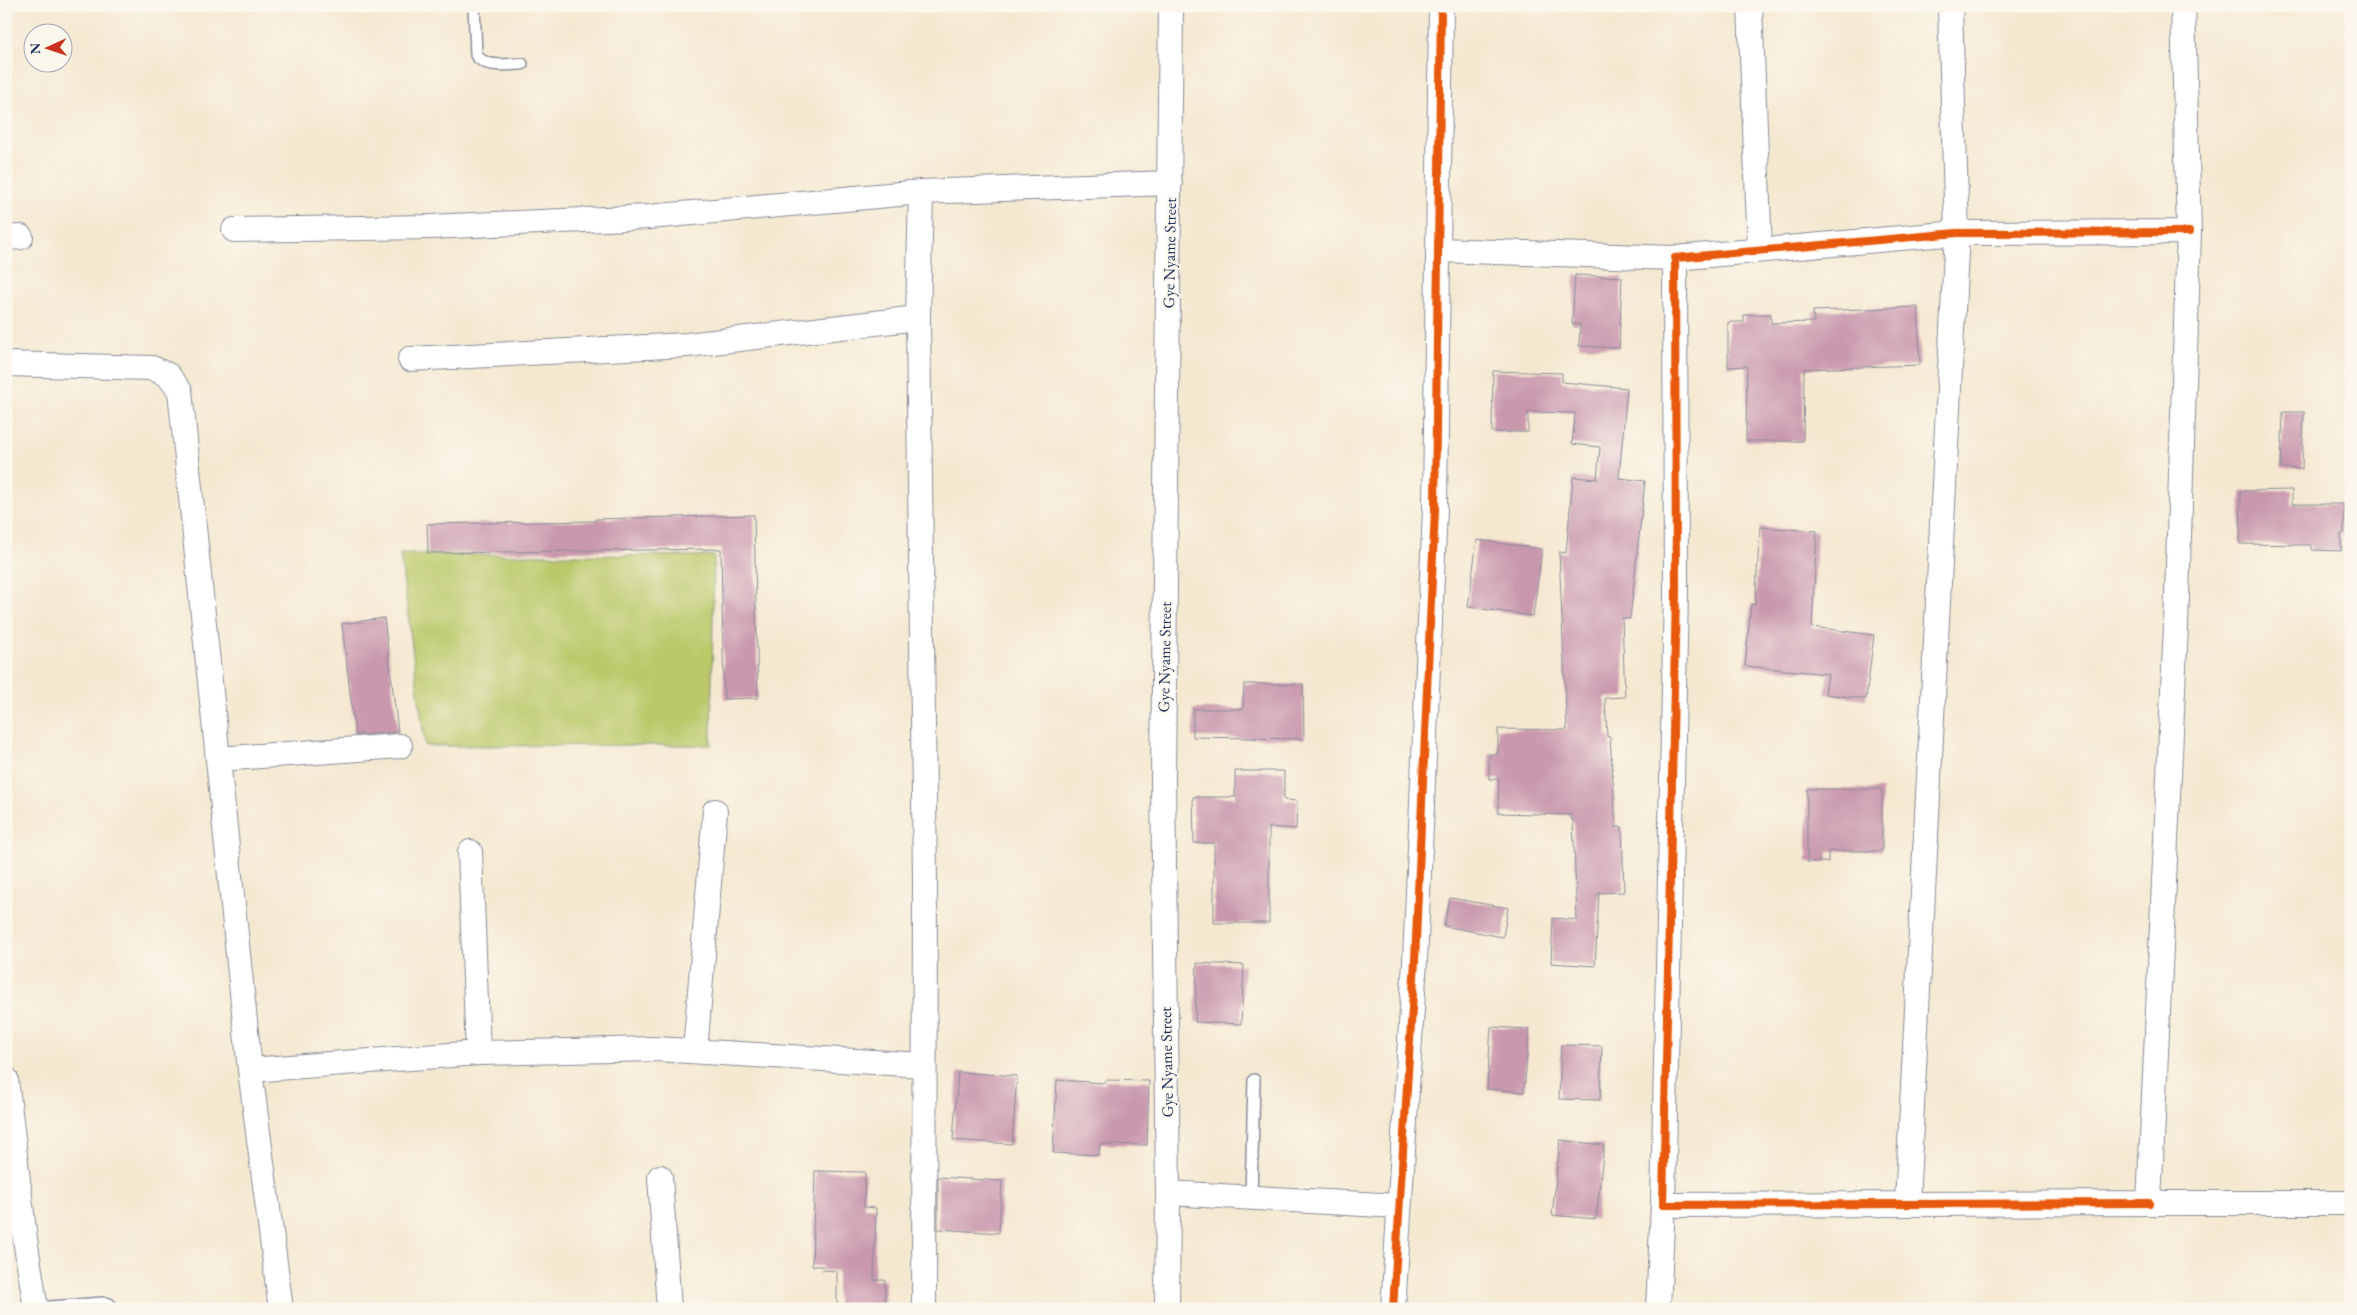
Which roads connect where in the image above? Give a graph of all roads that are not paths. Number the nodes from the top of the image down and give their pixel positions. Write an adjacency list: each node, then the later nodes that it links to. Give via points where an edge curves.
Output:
1 (474, 6): 7 (lane, via 476,55 480,61)
2 (1171, 6): 8 (street, Gye Nyame Street)
3 (1441, 6): 13 (street)
4 (1750, 6): 14 (street)
5 (1950, 6): 11 (street)
6 (2183, 6): 12 (street)
7 (522, 64)
8 (1170, 183): 9 (street); 30 (street, Gye Nyame Street, via 1162,778)
9 (921, 192): 10 (street, via 649,217 430,227); 16 (street)
10 (234, 230)
11 (1958, 232): 12 (street); 14 (street); 32 (street)
12 (2189, 232): 33 (street, via 2176,636)
13 (1439, 250): 15 (street); 36 (street, via 1435,509 1426,728)
14 (1760, 250): 15 (street)
15 (1675, 258): 35 (street, via 1676,593)
16 (918, 318): 17 (street, via 687,345); 25 (street, via 925,880)
17 (410, 359)
18 (6, 364): 20 (street, via 152,368 168,375 180,391)
19 (400, 746): 20 (street)
20 (218, 759): 26 (street)
21 (715, 812): 23 (street)
22 (470, 852): 24 (street)
23 (695, 1051): 24 (street); 25 (street)
24 (478, 1053): 26 (street)
25 (923, 1065): 41 (street)
26 (250, 1070): 39 (street)
27 (6, 1079): 37 (street)
28 (1254, 1080): 31 (lane)
29 (660, 1177): 40 (street)
30 (1168, 1193): 31 (street); 42 (street, Gye Nyame Street)
31 (1251, 1197): 36 (street)
32 (1907, 1203): 33 (street); 35 (street)
33 (2149, 1203): 34 (street)
34 (2351, 1203)
35 (1663, 1205): 44 (street)
36 (1399, 1206): 43 (street)
37 (36, 1308): 38 (lane, via 103,1303)
38 (114, 1309)
39 (281, 1309)
40 (670, 1309)
41 (924, 1309)
42 (1167, 1309)
43 (1393, 1309)
44 (1658, 1309)

